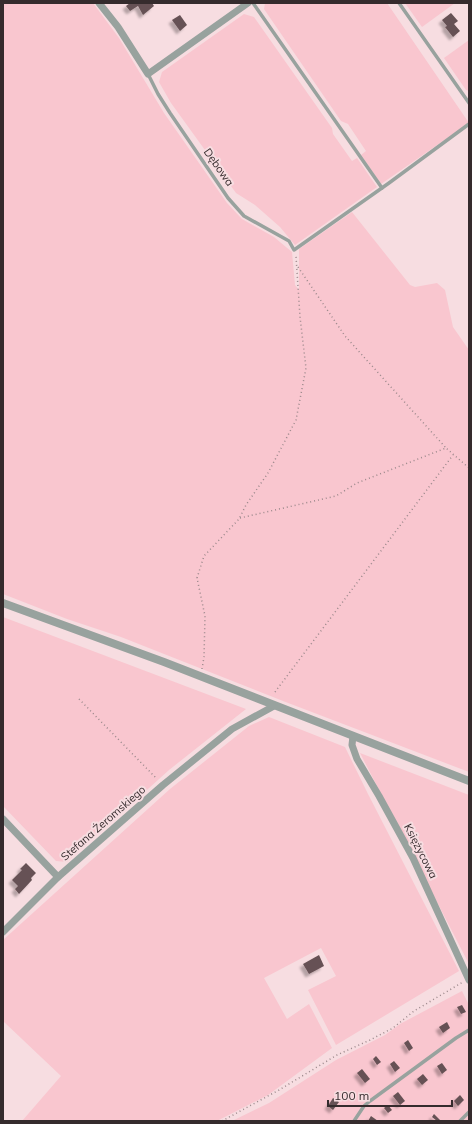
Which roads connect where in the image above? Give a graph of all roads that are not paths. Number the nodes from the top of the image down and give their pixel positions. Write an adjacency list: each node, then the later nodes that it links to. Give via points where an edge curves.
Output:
1 (99, 3): 5 (street, Dębowa)
2 (248, 3): 5 (street)
3 (253, 3): 8 (lane)
4 (399, 3): 6 (lane)
5 (148, 74): 8 (lane, Dębowa, via 170,113 228,198 244,216 290,241 294,250)
6 (469, 103)
7 (469, 124): 8 (lane)
8 (382, 188)
9 (3, 603): 10 (street)
10 (274, 706): 11 (street); 14 (street, Stefana Żeromskiego, via 232,730 163,785)
11 (353, 736): 12 (street); 16 (street, Księżycowa, via 352,746 357,759 413,858)
12 (469, 781)
13 (3, 819): 14 (street, Stefana Żeromskiego)
14 (58, 877): 15 (street, Stefana Żeromskiego)
15 (3, 932)
16 (469, 979)
17 (469, 1030): 19 (lane, via 370,1101)
18 (469, 1112): 20 (lane)
19 (354, 1121)
20 (460, 1121)

